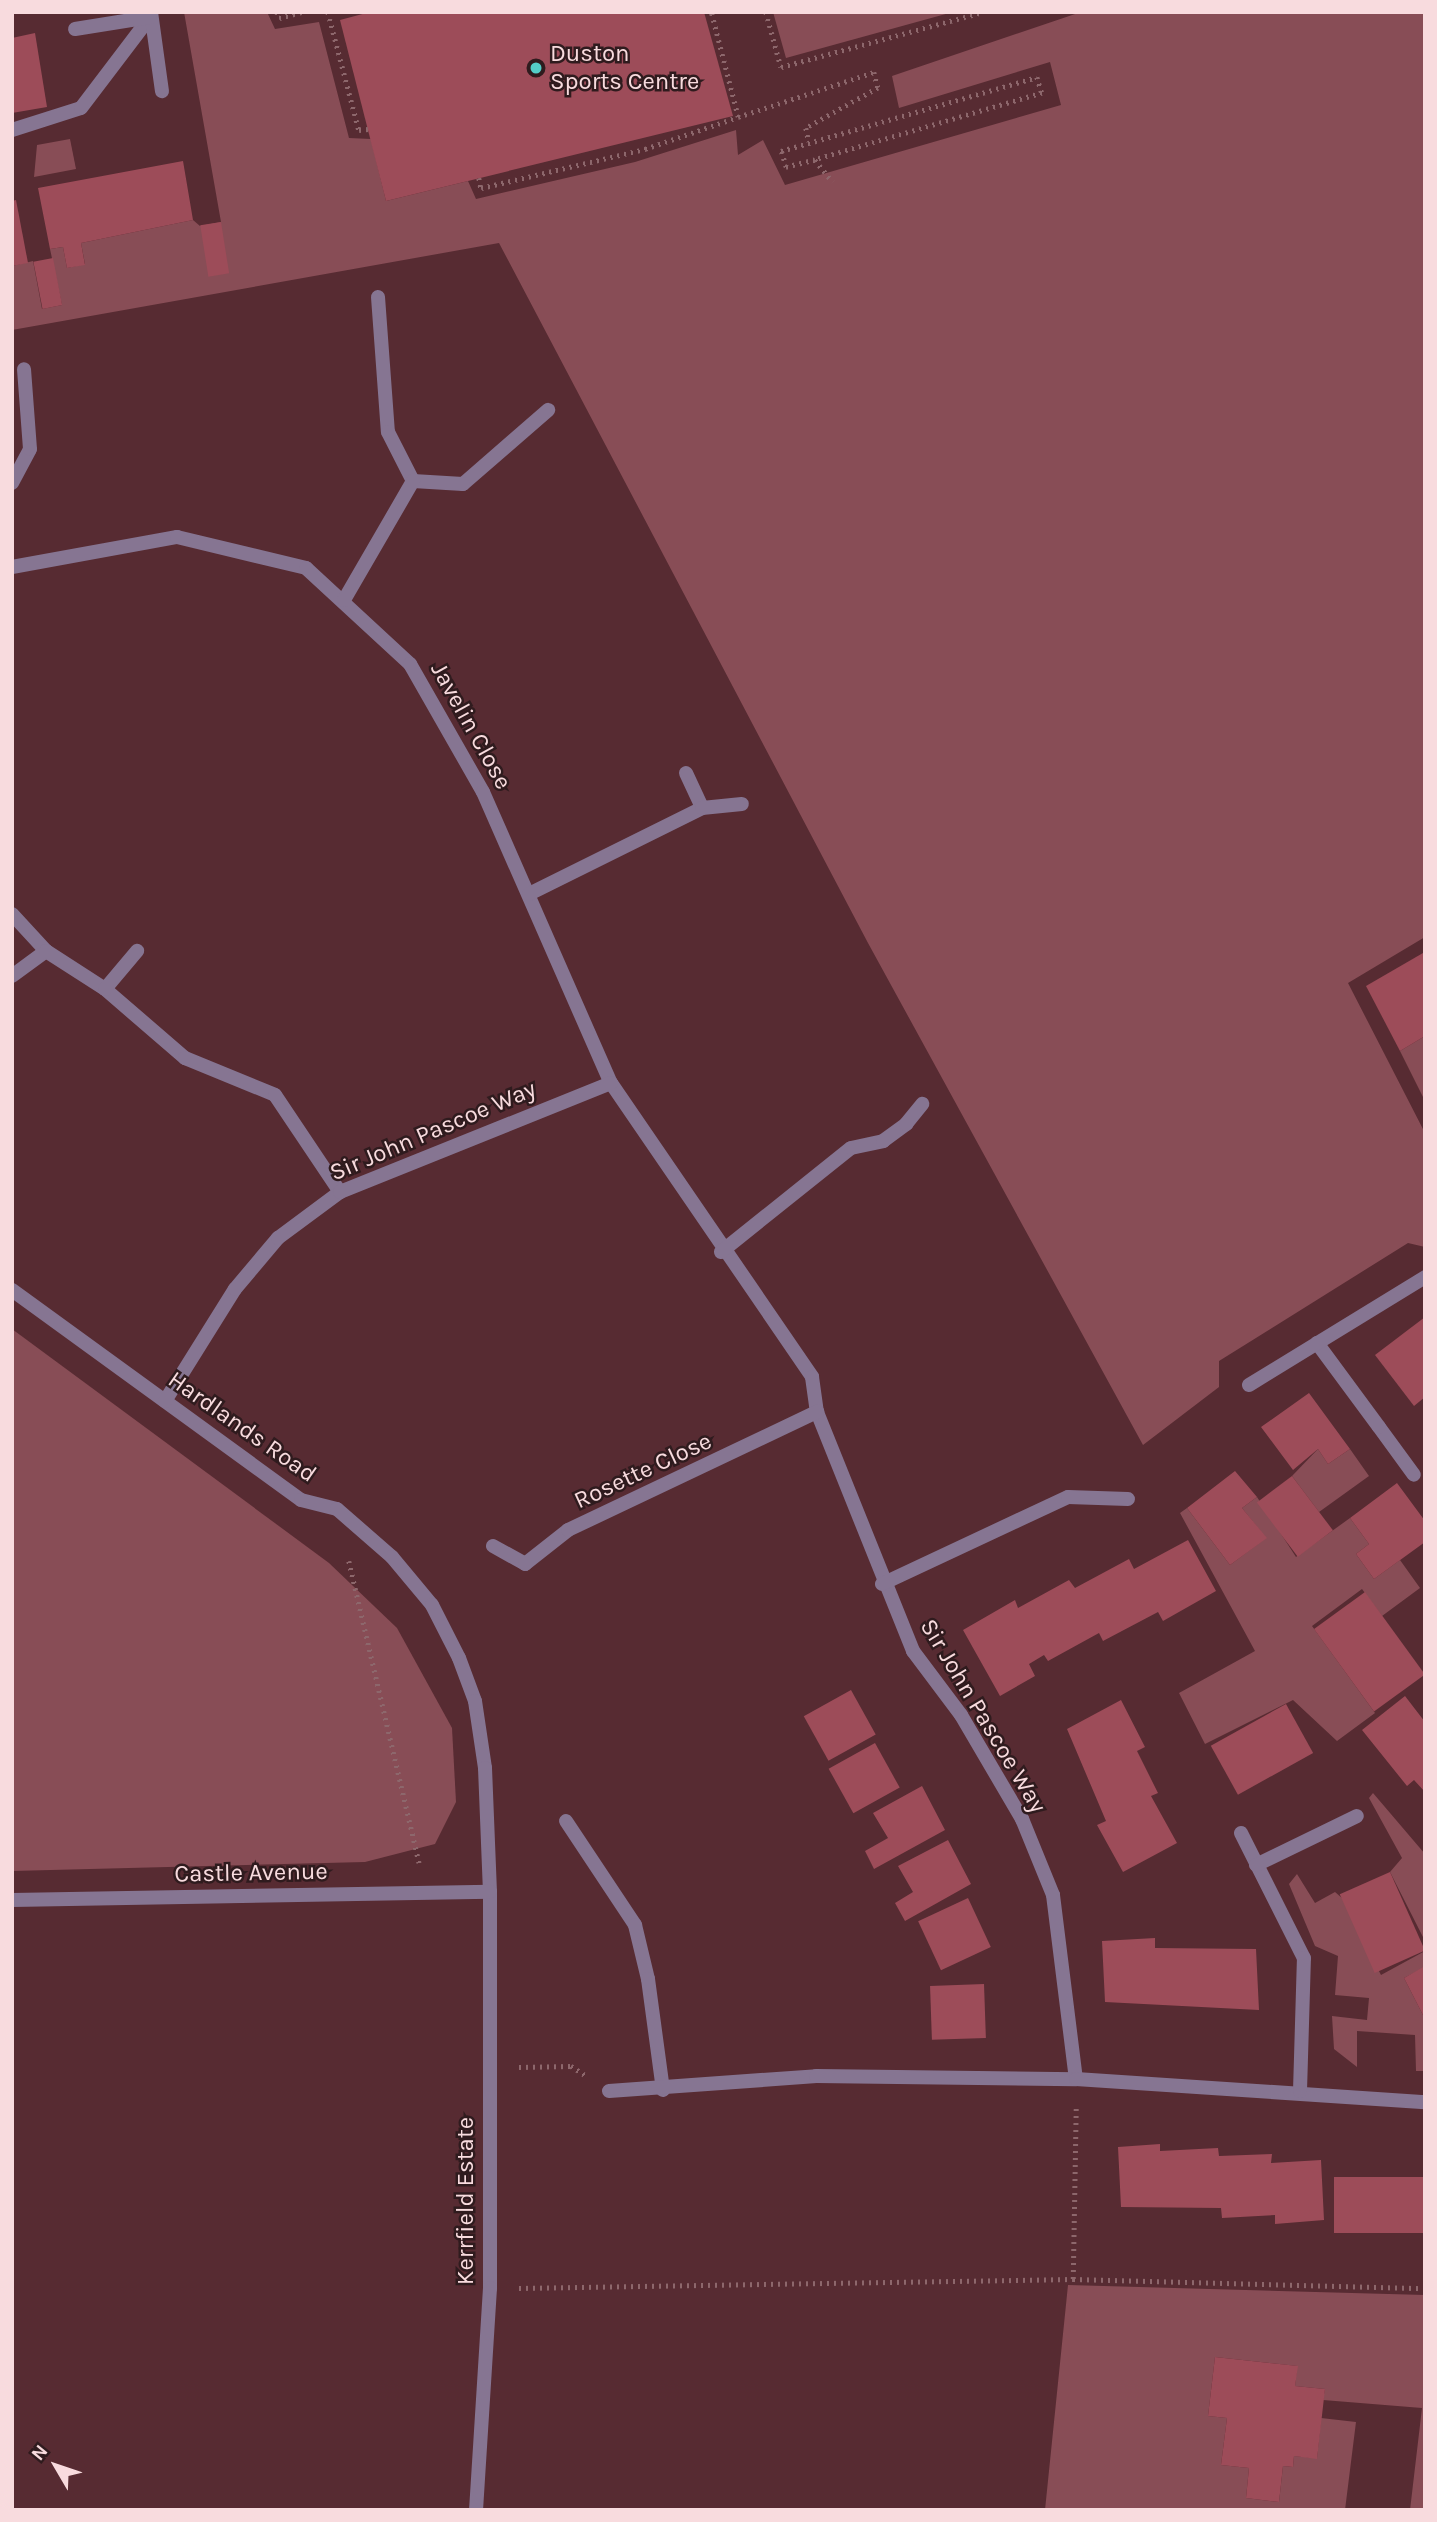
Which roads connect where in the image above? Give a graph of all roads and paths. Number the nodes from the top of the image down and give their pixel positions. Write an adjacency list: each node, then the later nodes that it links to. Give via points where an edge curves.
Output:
1 (277, 12): 2 (path, via 279,18)
2 (302, 12)
3 (328, 12): 11 (path, via 359,130)
4 (710, 12): 10 (path)
5 (766, 12): 6 (path, via 781,67)
6 (983, 12)
7 (151, 14): 8 (street); 9 (street); 12 (street, via 81,108)
8 (75, 29)
9 (162, 91)
10 (738, 117): 13 (path, via 874,72 878,88 806,128); 15 (path, via 645,149 481,188)
11 (368, 129)
12 (12, 131)
13 (809, 142): 14 (path, via 781,151 786,167); 14 (path, via 1037,77 1042,93)
14 (815, 160): 16 (path)
15 (480, 178)
16 (833, 181)
17 (378, 298): 20 (street, via 387,432)
18 (23, 369): 21 (street, via 30,449)
19 (548, 410): 20 (street, via 463,484)
20 (413, 481): 23 (street)
21 (12, 483)
22 (12, 567): 23 (street, Javelin Close, via 177,537 306,568)
23 (344, 600): 27 (street, Javelin Close, via 410,664 484,792)
24 (686, 773): 26 (street)
25 (743, 804): 26 (street)
26 (702, 808): 27 (street)
27 (529, 894): 33 (street, Javelin Close)
28 (12, 914): 29 (street)
29 (46, 951): 31 (street); 32 (street)
30 (137, 951): 32 (street)
31 (12, 976)
32 (105, 989): 35 (street, via 185,1058 275,1095)
33 (611, 1083): 35 (street, Sir John Pascoe Way); 36 (street, Sir John Pascoe Way)
34 (922, 1104): 36 (street, via 883,1140 851,1148)
35 (340, 1192): 41 (street, Sir John Pascoe Way, via 278,1238 235,1289)
36 (721, 1252): 42 (street, Sir John Pascoe Way, via 794,1345 812,1377)
37 (1425, 1277): 39 (street)
38 (12, 1290): 41 (street, Hardlands Road)
39 (1317, 1343): 40 (street); 43 (street)
40 (1249, 1385)
41 (165, 1401): 45 (street, Hardlands Road, via 301,1500)
42 (817, 1412): 46 (street, Rosette Close, via 568,1530 525,1564); 47 (street, Sir John Pascoe Way)
43 (1414, 1475)
44 (1128, 1499): 47 (street, via 1068,1497)
45 (337, 1509): 52 (street, Hardlands Road, via 392,1557 432,1605 459,1658 475,1701 485,1768); 53 (path)
46 (493, 1546)
47 (882, 1584): 56 (street, Sir John Pascoe Way, via 913,1651 961,1715 1022,1819 1053,1895)
48 (1357, 1816): 51 (street)
49 (566, 1821): 57 (street, via 635,1925 648,1979)
50 (1241, 1833): 51 (street)
51 (1256, 1865): 59 (street, via 1304,1958)
52 (490, 1892): 53 (street, Castle Avenue); 55 (street, Kerrfield Estate)
53 (427, 1894): 54 (street, Castle Avenue)
54 (12, 1900)
55 (488, 2068): 58 (path, via 571,2066); 62 (street, Kerrfield Estate)
56 (1076, 2079): 57 (street, via 816,2076); 59 (street); 61 (path, via 1079,2252)
57 (663, 2090): 58 (street)
58 (608, 2091)
59 (1300, 2091): 60 (street)
60 (1425, 2102)
61 (1073, 2279): 62 (path); 63 (path)
62 (490, 2288): 64 (street, Kerrfield Estate)
63 (1425, 2288)
64 (476, 2510)

